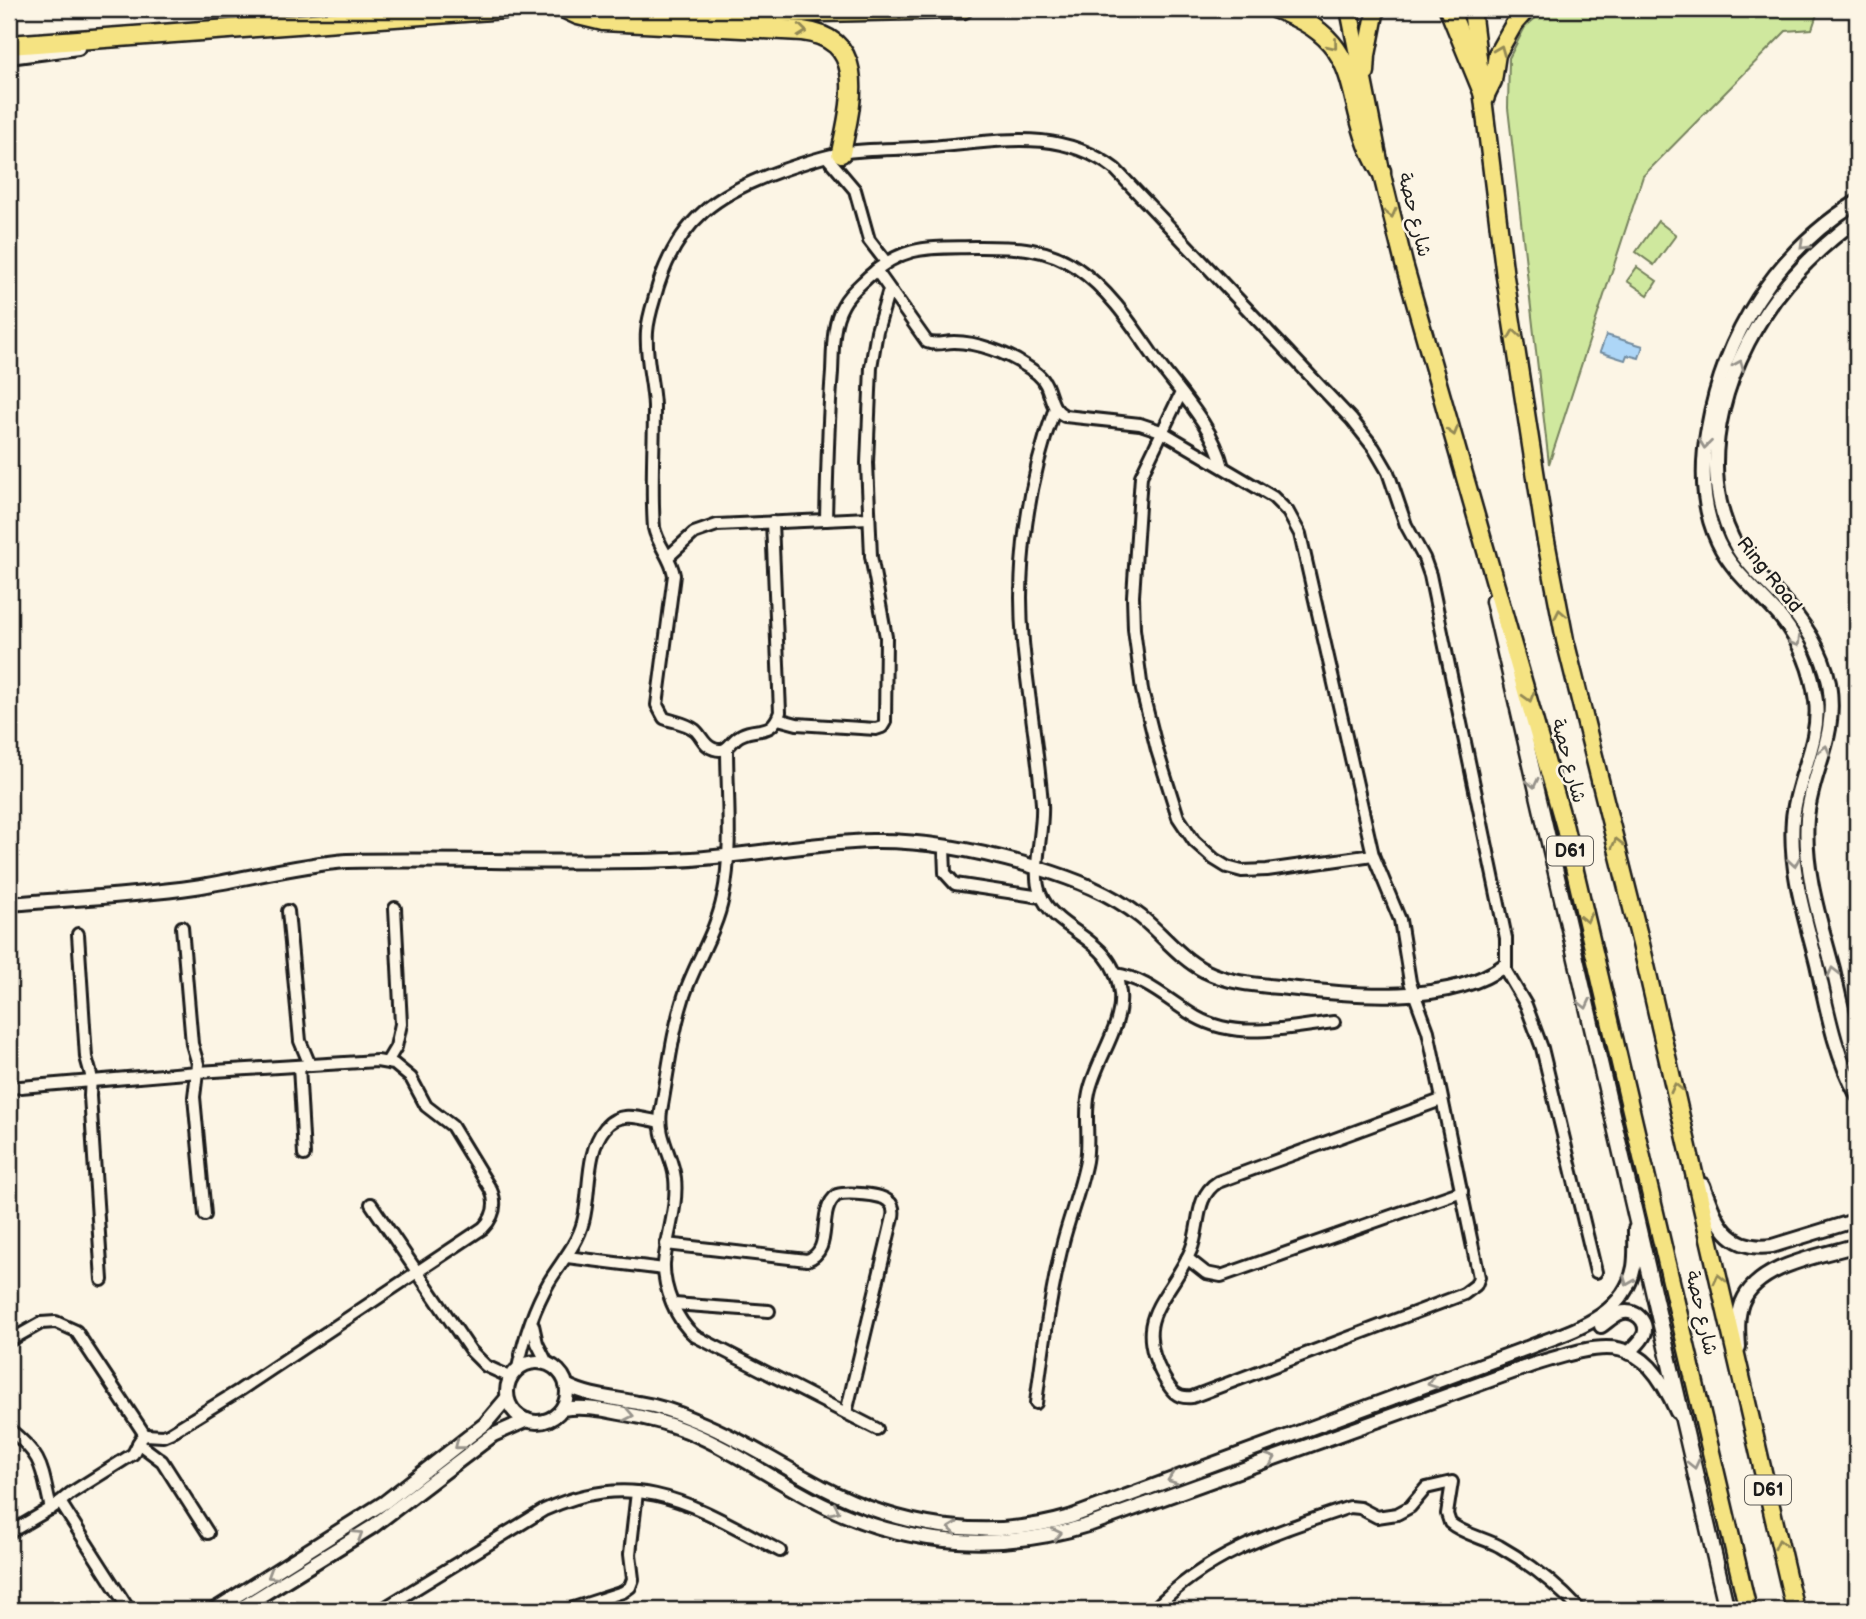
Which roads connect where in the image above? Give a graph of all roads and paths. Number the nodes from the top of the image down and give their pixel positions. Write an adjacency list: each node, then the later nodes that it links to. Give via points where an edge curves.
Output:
1 (505, 9): 11 (highway)
2 (565, 9): 16 (highway, one-way to 16, via 603,21 802,31 826,38 845,57 852,80)
3 (656, 9): 4 (highway, via 772,13)
4 (963, 9)
5 (1276, 9): 17 (highway, one-way to 17, via 1313,26 1339,51 1351,78 1365,138)
6 (1349, 9): 15 (main road, شارع حصة / D61)
7 (1376, 9): 15 (main road)
8 (1449, 9): 14 (highway)
9 (1472, 9): 14 (main road, شارع حصة / D61)
10 (1527, 9): 14 (main road, one-way to 10, via 1497,54)
11 (322, 22): 12 (highway); 13 (street, via 293,29)
12 (9, 45)
13 (9, 57)
14 (1485, 97): 58 (main road, شارع حصة / D61, one-way to 14, via 1584,722 1545,536 1505,276)
15 (1365, 98): 17 (main road, شارع حصة / D61)
16 (834, 155): 20 (street, via 855,190 869,240); 31 (street, via 756,179 722,196 685,233 662,275 650,312 647,345 654,403 654,528); 44 (street, via 1034,139 1097,156 1123,177 1360,429 1388,472 1430,575 1506,938)
17 (1381, 171): 27 (main road, شارع حصة / D61, one-way to 27)
18 (1857, 202): 54 (street, Ring Road, one-way to 54, via 1800,248 1754,303 1721,371 1706,437 1704,479 1709,516 1731,565 1782,619 1811,675 1816,729 1793,817 1792,847 1835,1042)
19 (1857, 219): 48 (street, Ring Road, one-way to 19, via 1817,906 1806,840 1811,795 1830,730 1828,681 1804,624 1739,550 1718,495 1716,466 1724,408 1748,342 1786,285)
20 (886, 262): 21 (street); 23 (street, via 933,246 1015,246 1056,257 1087,275 1106,294)
21 (876, 270): 22 (street); 29 (street, via 847,298 836,325)
22 (889, 290): 24 (street, via 927,342 963,343 1014,359 1042,378); 28 (street, via 871,367)
23 (1181, 393): 25 (street); 26 (street, via 1211,435)
24 (1055, 408): 25 (street, via 1069,417 1133,423); 37 (street, via 1033,481 1022,579 1023,640 1042,813)
25 (1161, 431): 26 (street); 35 (street, via 1139,484 1134,629 1149,720 1178,817 1214,859 1242,871)
26 (1223, 467): 35 (street, via 1273,497 1297,527)
27 (1467, 477): 61 (main road, one-way to 61, via 1471,519); 110 (main road, شارع حصة / D61, one-way to 110, via 1564,824)
28 (869, 518): 29 (street); 32 (street, via 873,573 886,637 884,725 876,729)
29 (827, 520): 30 (street)
30 (772, 522): 31 (street, via 702,529); 32 (street)
31 (668, 556): 33 (street, via 673,582 658,709 667,720 695,730 710,748)
32 (778, 719): 33 (street, via 765,730 741,734)
33 (727, 748): 36 (street)
34 (944, 847): 36 (street, via 874,841); 37 (street); 38 (street, via 945,873 955,884)
35 (1373, 855): 46 (street, via 1400,920)
36 (727, 856): 39 (street, via 653,861 336,862 166,891); 56 (street, via 717,920 679,1013)
37 (1036, 867): 38 (street); 46 (street, via 1115,899 1184,958 1217,977 1350,995)
38 (1041, 897): 45 (street, via 1094,944)
39 (9, 904)
40 (396, 908): 49 (street, via 401,1024)
41 (288, 911): 50 (street)
42 (182, 927): 51 (street)
43 (78, 934): 52 (street)
44 (1505, 965): 46 (street, via 1469,982); 74 (street, via 1542,1048)
45 (1115, 974): 47 (street, via 1139,981 1199,1019 1223,1027 1259,1031); 89 (street, via 1119,1011 1089,1090 1085,1163 1055,1280)
46 (1414, 993): 55 (street, via 1428,1031)
47 (1334, 1022)
48 (1857, 1061)
49 (387, 1062): 50 (street); 73 (street, via 406,1072 426,1106 452,1126 495,1201 491,1219 483,1227)
50 (305, 1065): 51 (street); 57 (street)
51 (198, 1072): 52 (street); 62 (street, via 194,1097)
52 (91, 1080): 53 (street); 75 (street)
53 (9, 1088)
54 (1857, 1095)
55 (1441, 1100): 59 (street); 70 (street, via 1217,1182 1202,1199)
56 (660, 1122): 66 (street, via 675,1182); 69 (street, via 628,1116 605,1127 593,1155 584,1220)
57 (304, 1155)
58 (1691, 1155): 65 (street, via 1716,1220 1730,1236 1759,1247); 85 (main road, شارع حصة / D61, one-way to 58)
59 (1462, 1191): 70 (street, via 1221,1276 1206,1273); 70 (street, via 1480,1273 1469,1292 1185,1398 1172,1392 1155,1362 1150,1333 1158,1303)
60 (372, 1203): 73 (street)
61 (1635, 1214): 79 (street, one-way to 79, via 1634,1263 1621,1297 1601,1316); 95 (main road)
62 (205, 1215)
63 (1857, 1220): 64 (street)
64 (1834, 1227): 65 (street); 68 (street, via 1841,1241)
65 (1795, 1239): 71 (street, via 1793,1252)
66 (666, 1244): 72 (street); 91 (street, via 807,1260 820,1251 827,1208 837,1195 889,1201 894,1213)
67 (1857, 1245): 68 (street)
68 (1836, 1252): 71 (street)
69 (566, 1257): 72 (street); 78 (street, via 544,1291)
70 (1187, 1258)
71 (1802, 1261): 85 (street, via 1761,1278 1742,1301 1738,1316)
72 (663, 1269): 76 (street)
73 (417, 1271): 86 (street, via 471,1351 486,1366); 96 (street, via 170,1433)
74 (1597, 1272)
75 (102, 1280)
76 (674, 1304): 77 (street); 91 (street, via 695,1336)
77 (769, 1311)
78 (533, 1322): 83 (street); 86 (street)
79 (1552, 1338): 81 (street); 82 (street, via 1587,1332 1629,1312 1640,1317 1645,1329)
80 (9, 1341): 96 (street, via 41,1323 56,1322 76,1331)
81 (1527, 1348): 84 (street); 87 (street, one-way to 87, via 1070,1517 1025,1528 989,1530 936,1526 882,1512 835,1493 696,1420)
82 (1629, 1353): 84 (street, via 1589,1348); 95 (street, via 1660,1377)
83 (547, 1363): 86 (street, via 531,1362); 87 (street, via 561,1373)
84 (1532, 1365): 90 (street, one-way to 84, via 597,1408 685,1430 815,1501 887,1529 936,1540 986,1542 1050,1535 1091,1524)
85 (1740, 1370): 111 (main road, شارع حصة / D61, one-way to 85)
86 (514, 1372): 88 (street)
87 (566, 1385): 90 (street)
88 (507, 1398): 92 (street); 103 (street, one-way to 103, via 485,1424 385,1502)
89 (1036, 1404)
90 (562, 1409): 92 (street, via 546,1420)
91 (846, 1413): 94 (street)
92 (527, 1420): 104 (street, one-way to 92, via 372,1527 494,1435)
93 (9, 1429): 98 (street, via 36,1455)
94 (877, 1429)
95 (1687, 1436): 109 (main road, one-way to 109)
96 (141, 1439): 98 (street, via 132,1454); 100 (street, via 162,1461)
97 (637, 1492): 101 (street, via 690,1504); 105 (street, via 580,1496 544,1510); 106 (street, via 630,1587)
98 (55, 1505): 99 (street); 102 (street)
99 (9, 1533)
100 (208, 1533)
101 (780, 1552)
102 (126, 1605)
103 (214, 1610)
104 (238, 1610)
105 (381, 1610)
106 (567, 1610)
107 (1153, 1610): 108 (street, via 1195,1574 1244,1545 1350,1507 1377,1517 1397,1514 1426,1488 1452,1482 1450,1523 1519,1558)
108 (1580, 1610)
109 (1727, 1610)
110 (1748, 1610)
111 (1796, 1610)

